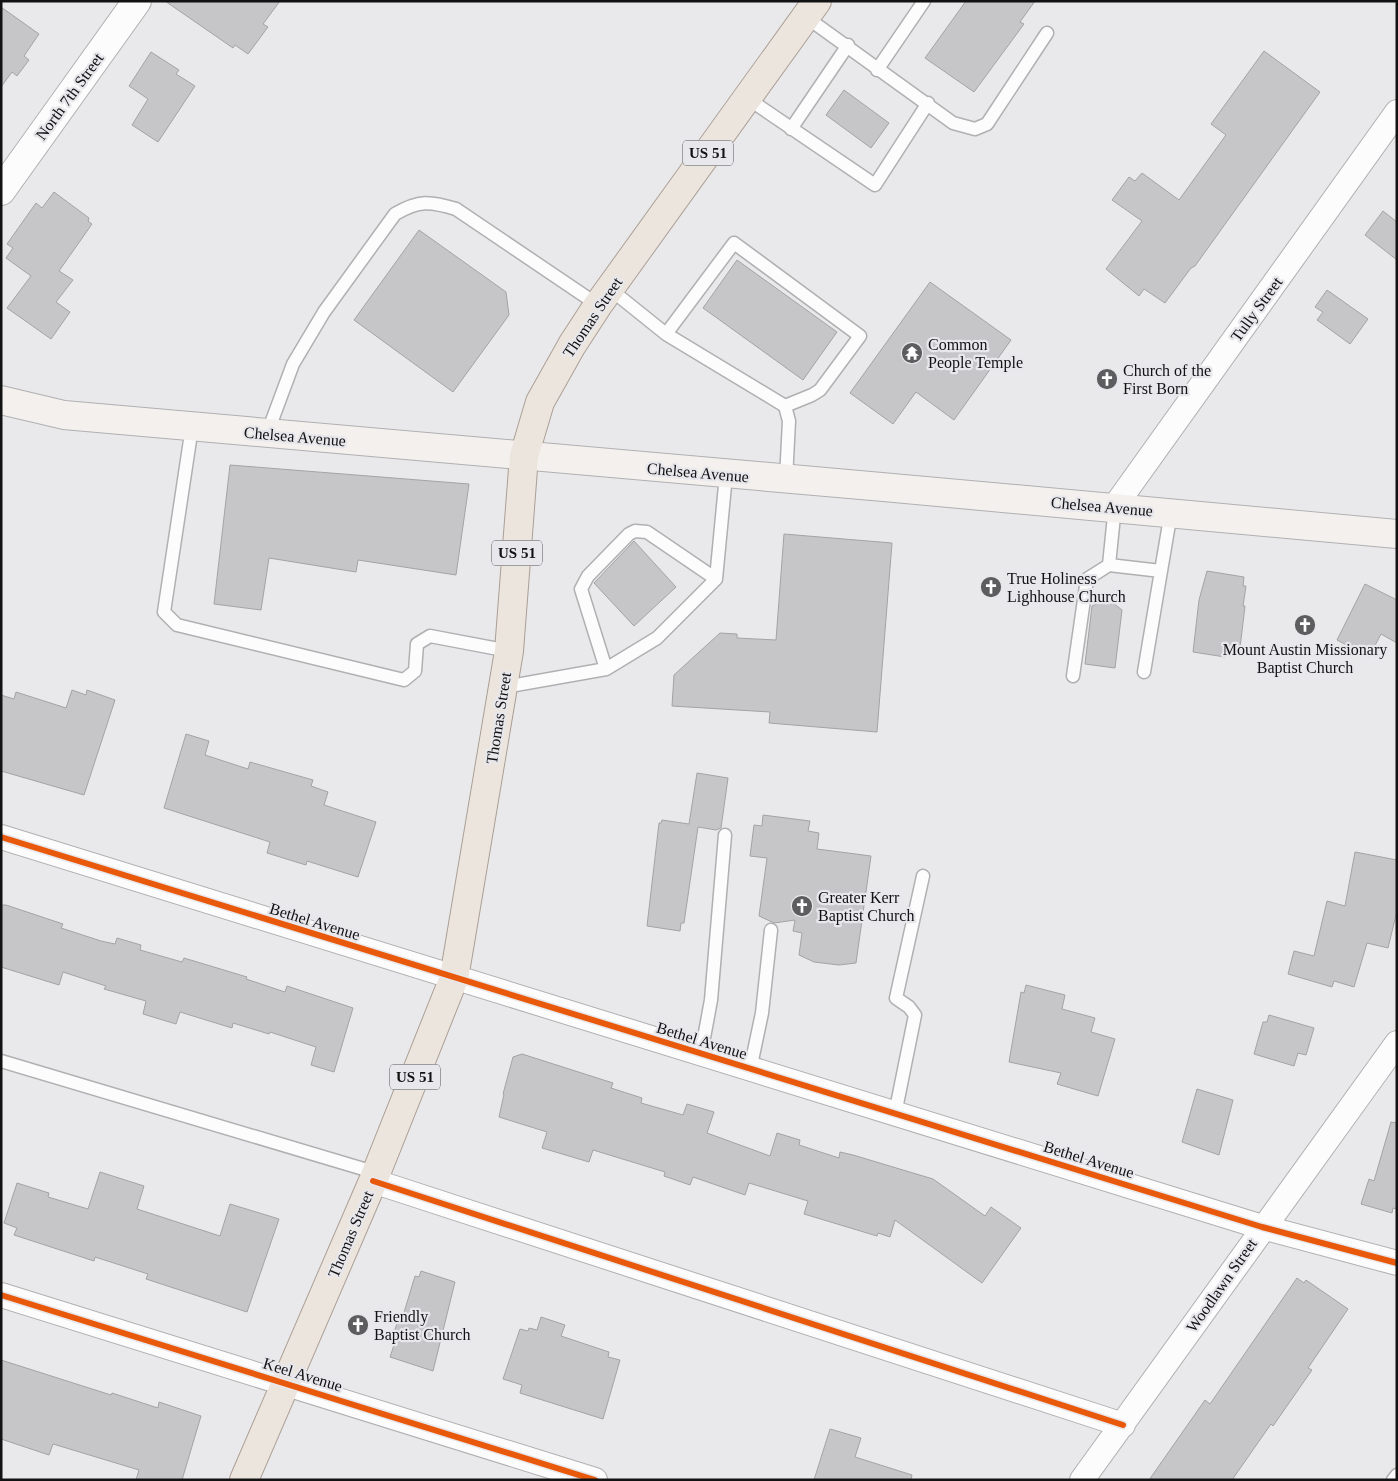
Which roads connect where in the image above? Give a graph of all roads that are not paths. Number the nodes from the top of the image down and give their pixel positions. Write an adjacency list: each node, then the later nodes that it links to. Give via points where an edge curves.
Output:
1 (137, 1): 11 (street, North 7th Street)
2 (924, 1): 6 (lane)
3 (812, 9): 5 (lane); 7 (main road, Thomas Street / US 51)
4 (1047, 33): 8 (lane, via 987,124 975,129 953,123)
5 (848, 45): 6 (lane); 10 (lane)
6 (877, 70): 8 (lane)
7 (747, 98): 10 (lane); 12 (main road, Thomas Street / US 51)
8 (928, 104): 10 (lane, via 875,185)
9 (1397, 112): 21 (street, Tully Street)
10 (791, 129)
11 (1, 191)
12 (604, 297): 13 (lane); 17 (lane, via 456,209 436,202 409,206 395,214 324,312 293,364); 18 (main road, Thomas Street / US 51, via 540,402)
13 (666, 334): 15 (lane); 15 (lane, via 734,243 860,336 820,390)
14 (1, 400): 16 (main road, Chelsea Avenue, via 64,414)
15 (784, 406): 20 (lane, via 789,421)
16 (192, 426): 17 (main road, Chelsea Avenue); 27 (lane, via 164,612 177,626 404,680 415,671 417,644 430,636)
17 (268, 434): 18 (main road, Chelsea Avenue)
18 (524, 456): 19 (main road, Chelsea Avenue); 27 (main road, Thomas Street / US 51)
19 (726, 474): 20 (main road, Chelsea Avenue); 26 (lane)
20 (786, 479): 21 (main road, Chelsea Avenue)
21 (1115, 506): 22 (main road, Chelsea Avenue); 24 (lane)
22 (1171, 512): 23 (main road, Chelsea Avenue); 25 (lane)
23 (1397, 534)
24 (1109, 564): 25 (lane); 30 (lane, via 1087,579)
25 (1161, 571): 29 (lane)
26 (716, 580): 28 (lane, via 657,638); 28 (lane, via 647,532 629,534 588,576 581,589)
27 (509, 651): 31 (main road, Thomas Street / US 51)
28 (606, 669): 31 (lane)
29 (1144, 672)
30 (1074, 676)
31 (504, 687): 36 (main road, Thomas Street / US 51)
32 (725, 835): 38 (lane, via 711,1000)
33 (1, 836): 36 (street, Bethel Avenue)
34 (923, 876): 41 (lane, via 896,998 915,1015)
35 (771, 930): 40 (lane, via 762,1013)
36 (454, 978): 38 (street, Bethel Avenue); 42 (main road, Thomas Street / US 51)
37 (1397, 1043): 43 (street, Woodlawn Street)
38 (701, 1054): 40 (street, Bethel Avenue)
39 (1, 1061): 42 (lane)
40 (750, 1070): 41 (street, Bethel Avenue)
41 (895, 1114): 43 (street, Bethel Avenue)
42 (375, 1177): 46 (main road, Thomas Street / US 51); 47 (street)
43 (1262, 1227): 44 (street, Bethel Avenue); 47 (street, Woodlawn Street)
44 (1397, 1263)
45 (1, 1296): 46 (street, Keel Avenue)
46 (286, 1383): 49 (main road, Thomas Street / US 51); 50 (street, Keel Avenue)
47 (1123, 1424): 51 (street, Woodlawn Street)
48 (1397, 1475): 52 (lane)
49 (244, 1480)
50 (595, 1480)
51 (1082, 1480)
52 (1393, 1480)

